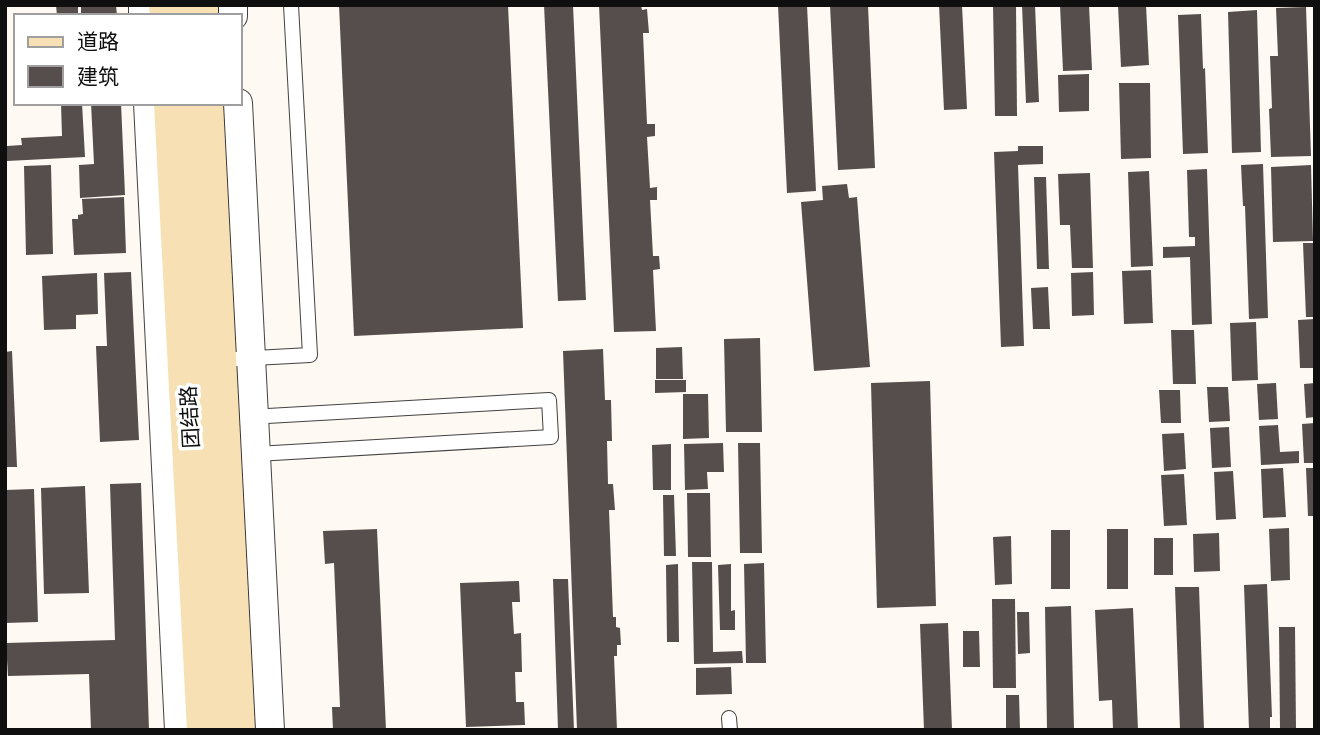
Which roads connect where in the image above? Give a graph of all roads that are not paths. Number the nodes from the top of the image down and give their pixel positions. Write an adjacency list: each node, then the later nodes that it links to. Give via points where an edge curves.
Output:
1 (291, 5): 6 (lane, via 310,355)
2 (148, 105): 9 (street)
3 (173, 105): 10 (main road, 团结路)
4 (204, 105): 6 (main road, 团结路)
5 (238, 105): 6 (street)
6 (234, 359): 7 (main road, 团结路)
7 (237, 417): 8 (street); 8 (lane, via 549,400 551,437); 11 (main road, 团结路)
8 (256, 454): 12 (street)
9 (179, 730)
10 (206, 730)
11 (236, 730)
12 (270, 730)

